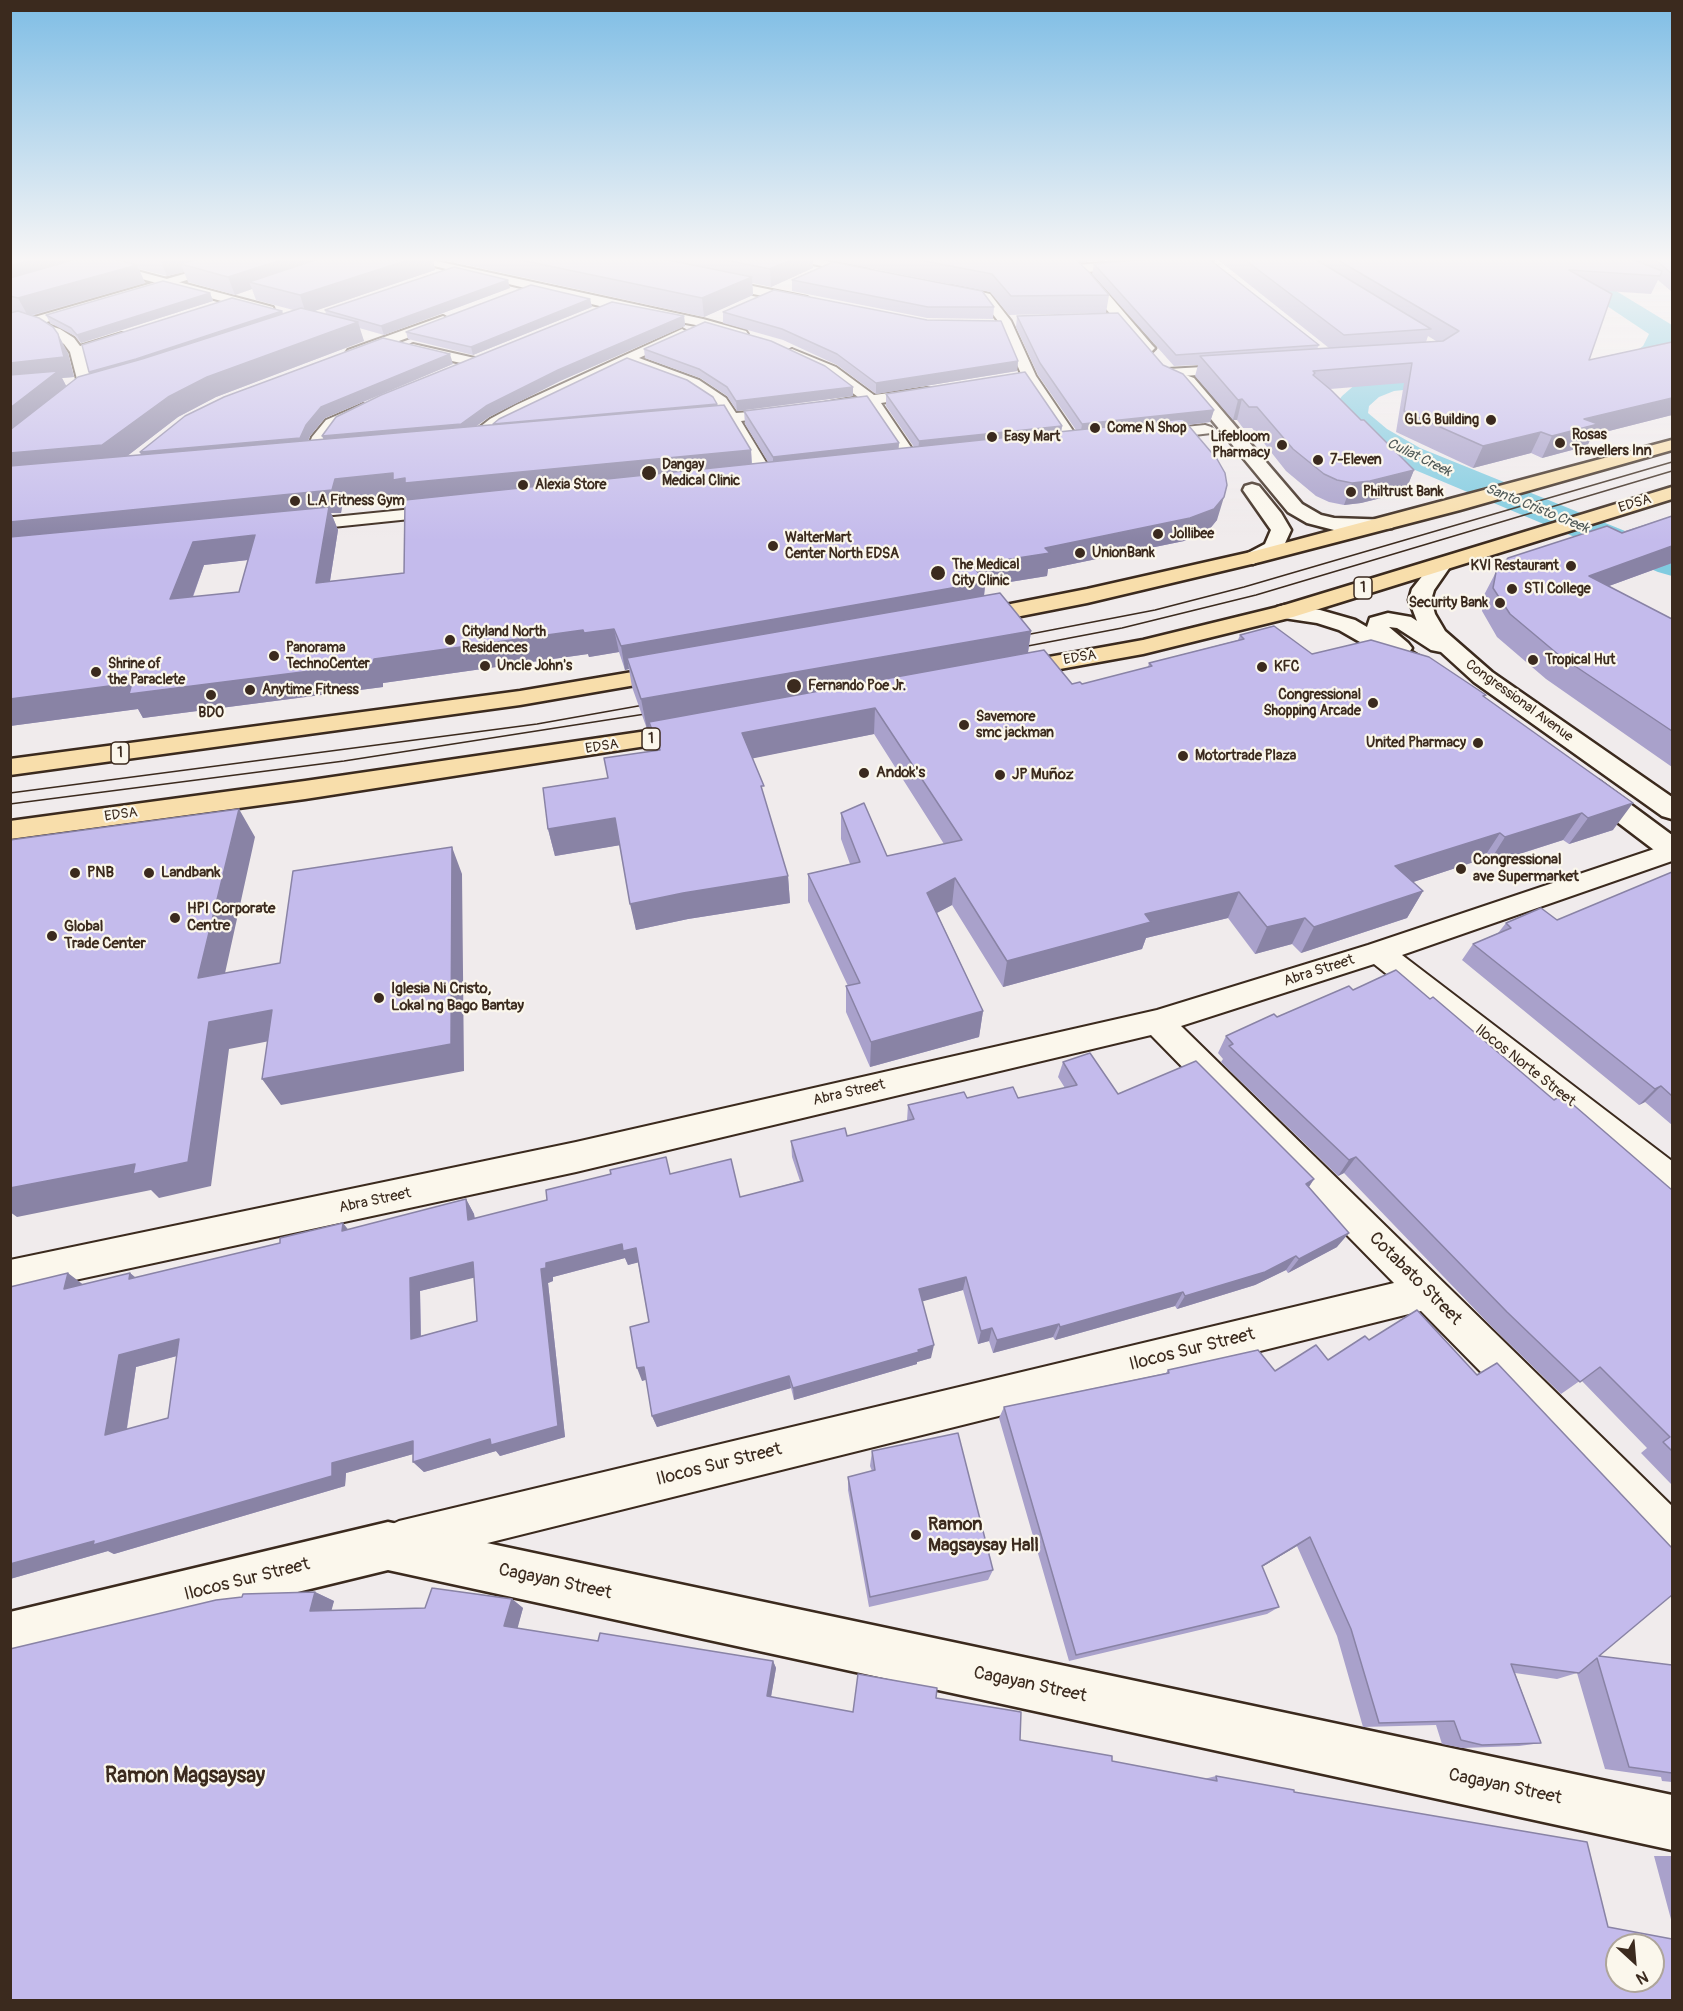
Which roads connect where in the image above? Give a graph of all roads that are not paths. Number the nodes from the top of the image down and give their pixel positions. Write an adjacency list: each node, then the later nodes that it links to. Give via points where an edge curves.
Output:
1 (77, 353): 15 (street)
2 (353, 353): 8 (street)
3 (444, 353): 11 (street, via 480,360)
4 (637, 353): 9 (street)
5 (794, 353): 18 (street, via 831,370)
6 (1015, 353): 26 (street, via 1023,377 1080,444)
7 (1149, 353): 12 (main road)
8 (342, 357)
9 (626, 358): 20 (street, via 694,383 721,401); 24 (street, via 513,412 464,442)
10 (1251, 368): 12 (street)
11 (453, 371)
12 (1171, 382): 35 (main road, via 1188,381 1295,508 1334,524)
13 (64, 385): 15 (street)
14 (102, 387): 15 (street)
15 (83, 388): 28 (street)
16 (940, 390): 18 (street)
17 (379, 401): 29 (street, via 332,423 307,455)
18 (872, 401): 20 (street); 30 (street, via 919,461)
19 (1192, 414): 22 (main road)
20 (732, 418): 21 (street); 32 (street, via 773,476)
21 (673, 423)
22 (1205, 430): 23 (street); 27 (main road)
23 (1143, 437)
24 (497, 440)
25 (1672, 445): 35 (highway)
26 (1051, 447)
27 (1218, 447)
28 (10, 451)
29 (335, 453)
30 (895, 464)
31 (1239, 473): 37 (main road, via 1280,527 1274,548)
32 (744, 479)
33 (1672, 493): 38 (highway, EDSA / 1)
34 (463, 509): 36 (street)
35 (1385, 524): 37 (highway)
36 (273, 528)
37 (1253, 558): 40 (highway)
38 (1442, 564): 39 (highway, EDSA / 1); 43 (main road, Congressional Avenue, via 1421,594 1424,614 1436,635)
39 (1284, 612): 42 (highway, EDSA / 1, via 1143,647); 43 (main road, via 1347,625 1433,674 1377,628 1378,624 1393,620 1408,624)
40 (945, 624)
41 (698, 668): 45 (highway, 1, via 525,697)
42 (989, 675)
43 (1483, 677): 47 (main road, Congressional Avenue)
44 (721, 727): 48 (highway, EDSA / 1, via 394,778)
45 (10, 767)
46 (1567, 771): 49 (main road)
47 (1672, 810)
48 (10, 830)
49 (1672, 850): 50 (street, Abra Street)
50 (1378, 952): 51 (street, Abra Street); 52 (street, Ilocos Norte Street)
51 (1157, 1022): 53 (street, Abra Street, via 564,1160); 54 (street, Cotabato Street)
52 (1672, 1180)
53 (10, 1277)
54 (1428, 1292): 55 (street, Cotabato Street); 56 (street, Ilocos Sur Street)
55 (1672, 1536)
56 (388, 1546): 57 (main road, Ilocos Sur Street); 58 (main road, Cagayan Street)
57 (10, 1637)
58 (1672, 1823)

